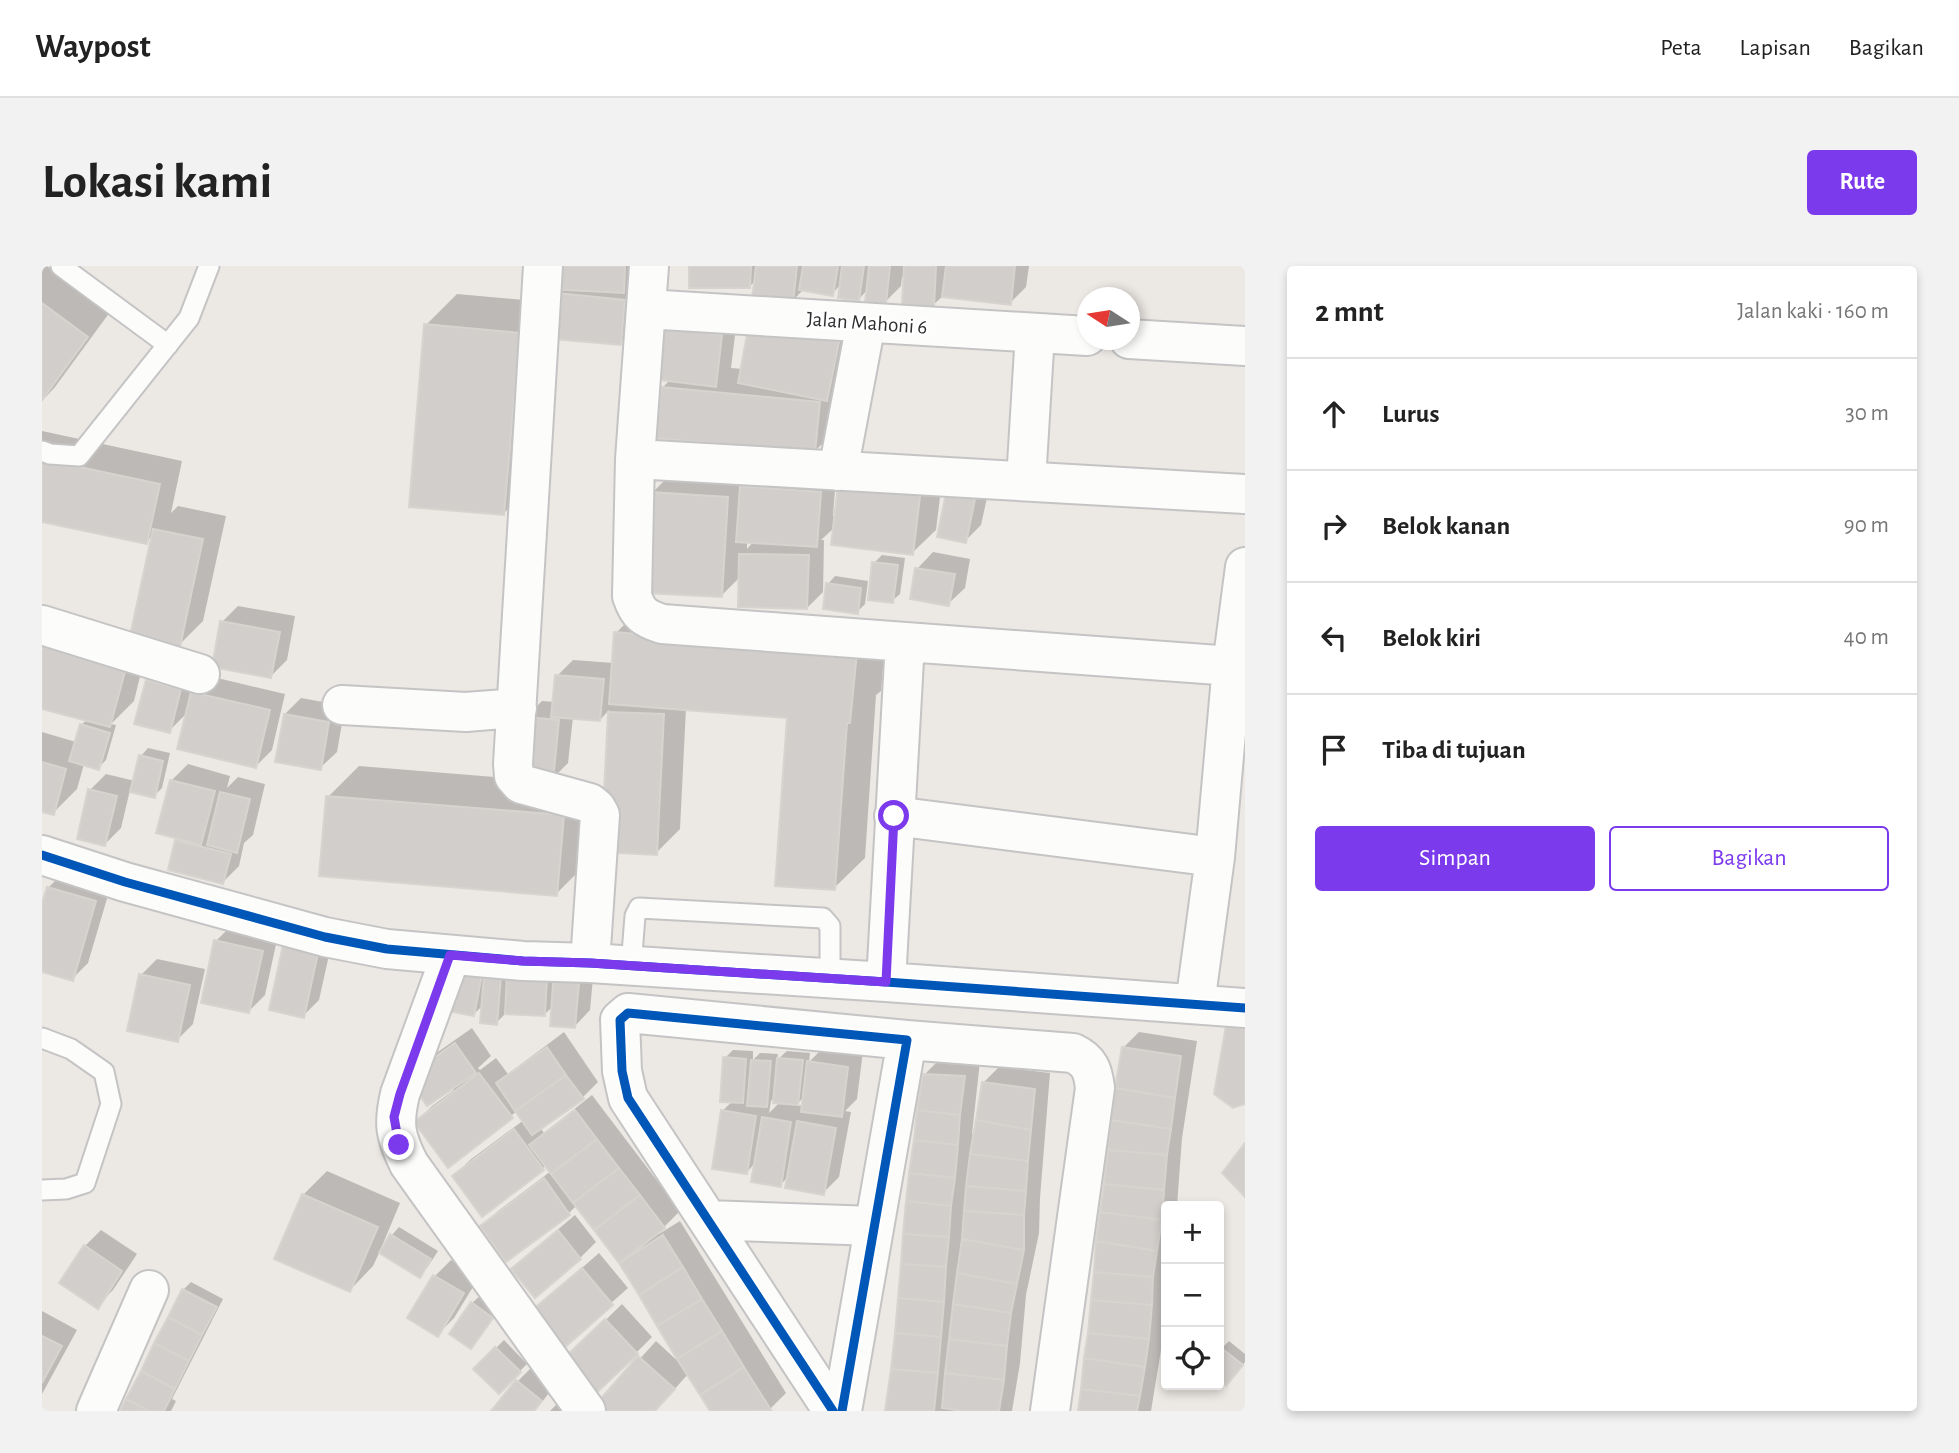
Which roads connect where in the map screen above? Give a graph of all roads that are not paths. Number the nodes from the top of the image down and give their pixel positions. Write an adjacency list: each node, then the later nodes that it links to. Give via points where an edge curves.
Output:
1 (61, 266): 10 (lane)
2 (209, 266): 10 (lane, via 189,318)
3 (543, 266): 23 (street)
4 (649, 266): 5 (street)
5 (646, 309): 6 (street, Jalan Mahoni 6); 13 (street)
6 (866, 323): 7 (street, Jalan Mahoni 6); 14 (street)
7 (1035, 333): 8 (street, Jalan Mahoni 6); 15 (street)
8 (1077, 335)
9 (1140, 340): 11 (street)
10 (168, 345): 12 (lane, via 79,456)
11 (1245, 346)
12 (42, 451)
13 (635, 459): 14 (street); 19 (street, via 632,596 637,610 649,620)
14 (838, 471): 15 (street)
15 (1026, 481): 16 (street)
16 (1245, 494)
17 (1245, 567): 20 (street)
18 (42, 625): 21 (street)
19 (905, 642): 20 (street); 24 (street)
20 (1232, 666): 26 (street)
21 (200, 674)
22 (342, 705): 23 (street, via 466,712)
23 (517, 708): 28 (street, via 514,776 521,784 590,803 600,816)
24 (894, 816): 26 (street); 31 (street)
25 (42, 855): 27 (street, via 325,937)
26 (1215, 857): 32 (street)
27 (450, 955): 28 (street); 41 (street, via 400,1094 394,1117 399,1145)
28 (590, 963): 29 (street)
29 (631, 965): 30 (street); 30 (lane, via 639,908 823,918 830,926)
30 (830, 978): 31 (street)
31 (886, 982): 32 (street)
32 (1195, 1004): 33 (street)
33 (1245, 1008)
34 (42, 1038): 36 (lane, via 71,1049 104,1072 111,1104 85,1183)
35 (907, 1040): 37 (street, via 624,1016 620,1020 622,1071 628,1098); 38 (street); 44 (street, via 1073,1053 1090,1065 1094,1075)
36 (42, 1189)
37 (708, 1220): 38 (street); 42 (street)
38 (874, 1226): 43 (street)
39 (149, 1290): 40 (street)
40 (96, 1411)
41 (586, 1411)
42 (833, 1411)
43 (842, 1411)
44 (1050, 1411)

